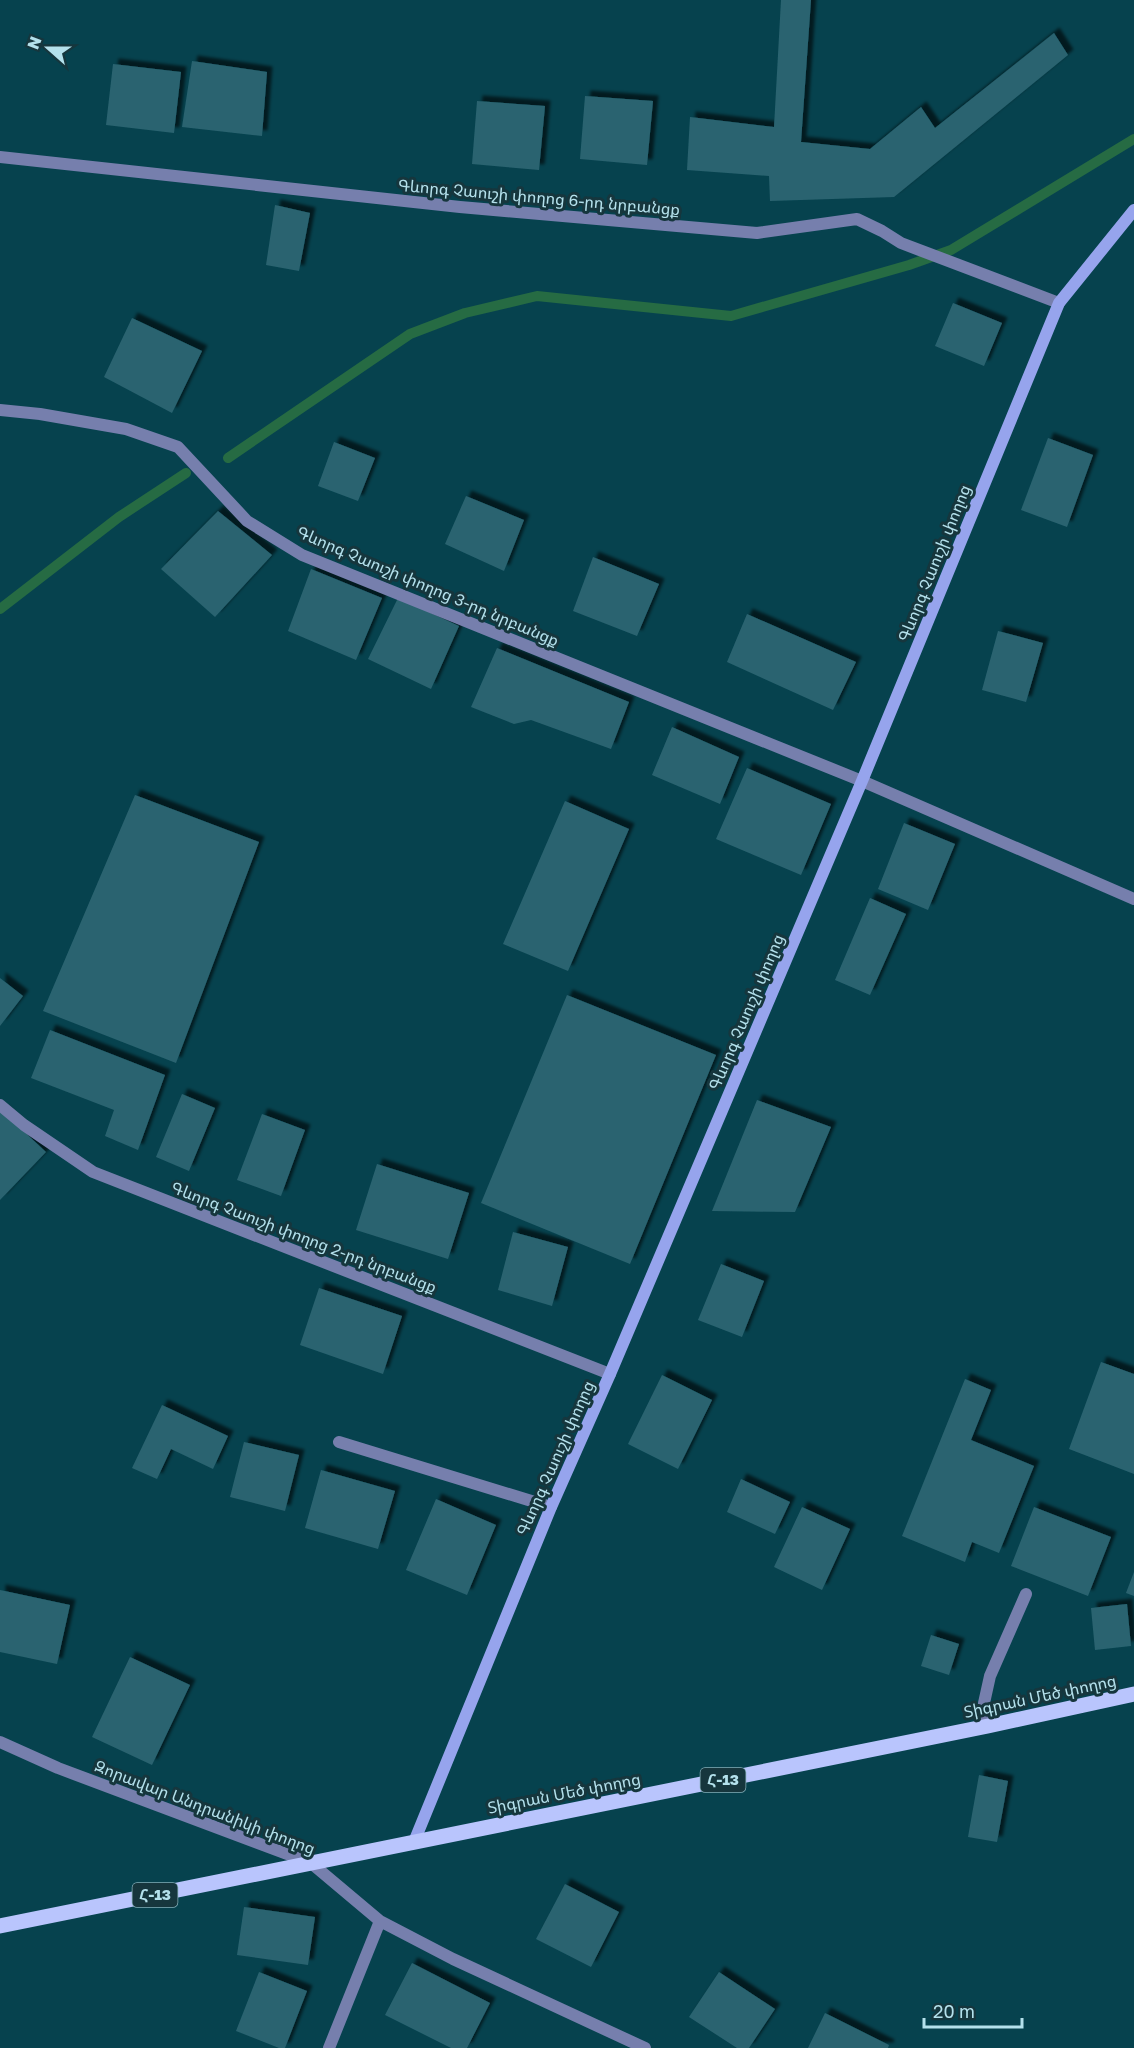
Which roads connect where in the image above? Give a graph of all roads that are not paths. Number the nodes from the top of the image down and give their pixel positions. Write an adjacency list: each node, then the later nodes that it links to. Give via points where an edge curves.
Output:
1 (0, 157): 3 (street, Գևորգ Չաուշի փողոց 6-րդ նրբանցք, via 460,207 757,233 857,219 901,243)
2 (1134, 210): 3 (main road, Գևորգ Չաուշի փողոց)
3 (1059, 303): 5 (main road, Գևորգ Չաուշի փողոց)
4 (0, 410): 5 (street, Գևորգ Չաուշի փողոց 3-րդ նրբանցք, via 126,429 178,447 247,521 302,555)
5 (862, 781): 6 (street, Գևորգ Չաուշի փողոց 3-րդ նրբանցք); 8 (main road, Գևորգ Չաուշի փողոց)
6 (1134, 900)
7 (0, 1105): 8 (street, Գևորգ Չաուշի փողոց 2-րդ նրբանցք, via 93,1172)
8 (610, 1374): 10 (main road, Գևորգ Չաուշի փողոց)
9 (339, 1443): 10 (street)
10 (551, 1507): 15 (main road, Գևորգ Չաուշի փողոց)
11 (1026, 1594): 13 (street, via 990,1676 984,1703)
12 (1134, 1694): 13 (main road, Տիգրան Մեծ փողոց / Հ-13)
13 (988, 1726): 15 (main road, Տիգրան Մեծ փողոց / Հ-13)
14 (0, 1742): 16 (street, Զորավար Անդրանիկի փողոց, via 58,1768)
15 (414, 1842): 16 (main road, Տիգրան Մեծ փողոց / Հ-13)
16 (311, 1863): 17 (street, Զորավար Անդրանիկի փողոց); 18 (main road, Տիգրան Մեծ փողոց / Հ-13)
17 (380, 1921): 19 (street); 20 (street, Զորավար Անդրանիկի փողոց)
18 (0, 1926)
19 (329, 2048)
20 (645, 2048)

